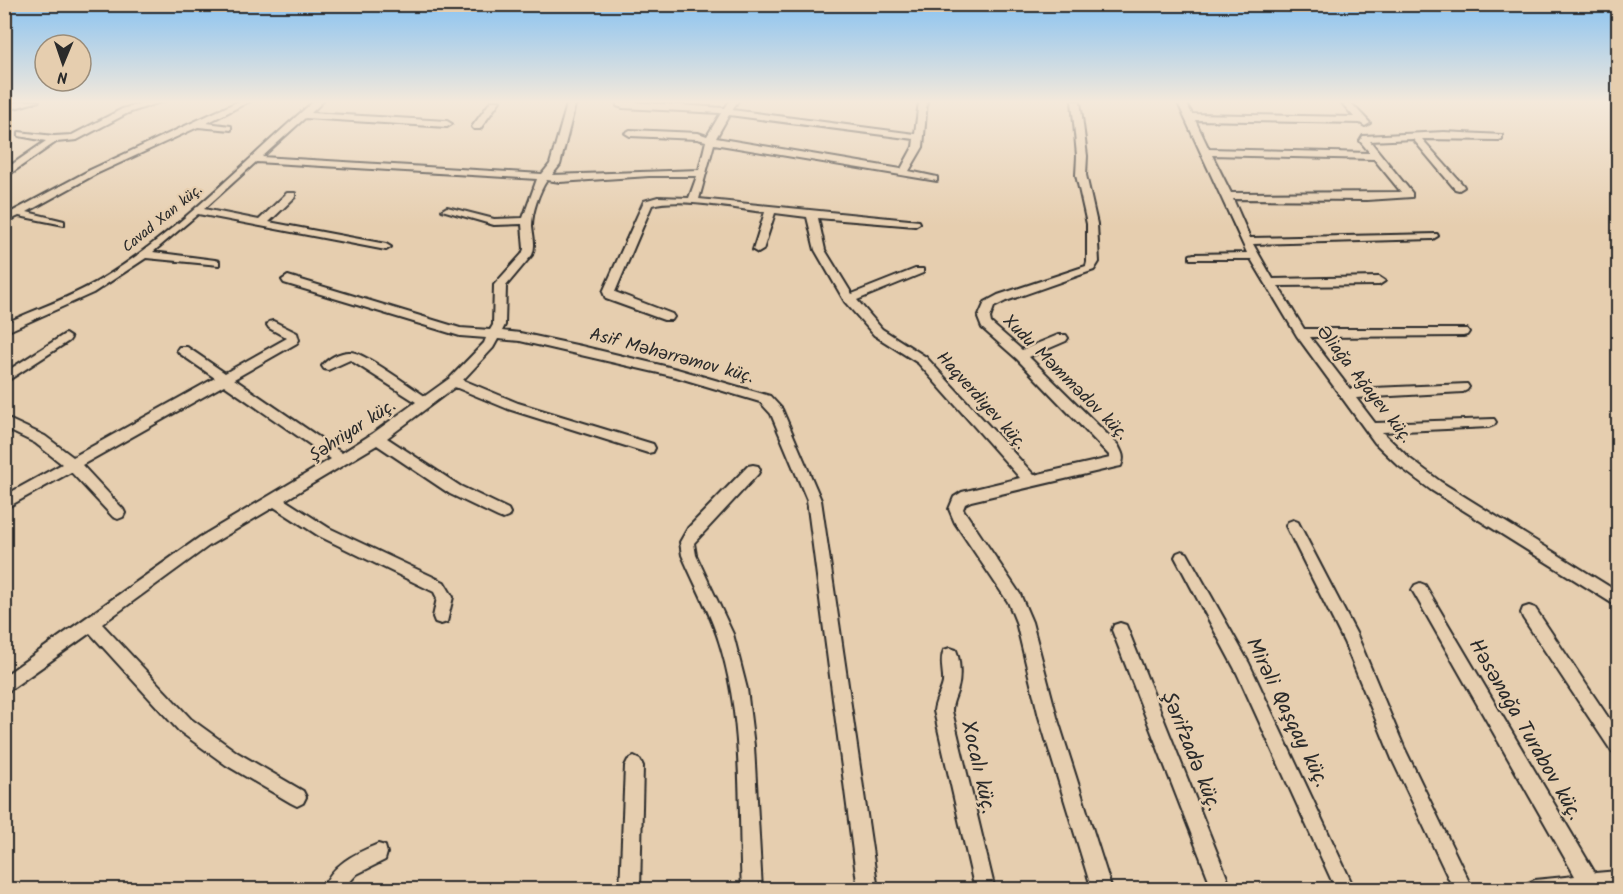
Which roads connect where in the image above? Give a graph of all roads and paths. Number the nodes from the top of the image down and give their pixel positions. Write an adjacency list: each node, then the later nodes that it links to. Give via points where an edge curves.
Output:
1 (49, 143): 17 (street)
2 (156, 143): 29 (street)
3 (272, 143): 14 (street, Cavad Xan küç.)
4 (561, 143): 18 (street, Şəhriyar küç., via 555,165)
5 (709, 143): 16 (street)
6 (726, 143): 15 (street)
7 (917, 143): 15 (street)
8 (1081, 143): 58 (street, Xudu Məmmədov küç., via 1081,176 1092,224 1090,268 1002,298 985,310 986,325)
9 (1202, 143): 12 (street, Əliağa Ağayev küç.)
10 (1366, 143): 13 (street)
11 (1421, 143): 20 (street)
12 (1206, 152): 13 (street); 23 (street, Əliağa Ağayev küç.)
13 (1376, 156): 22 (street)
14 (255, 159): 18 (street); 28 (street, Cavad Xan küç.)
15 (904, 172): 19 (street)
16 (703, 173): 18 (street); 24 (street)
17 (4, 175)
18 (545, 178): 32 (street, Şəhriyar küç., via 536,190)
19 (933, 179)
20 (1459, 187)
21 (291, 195): 34 (street)
22 (1408, 195): 23 (street); 26 (street)
23 (1227, 196): 37 (street, Əliağa Ağayev küç.)
24 (693, 201): 25 (street); 49 (street, via 653,200 648,204 609,292 610,296)
25 (771, 205): 30 (street); 39 (street)
26 (1417, 206)
27 (447, 210): 32 (street, via 494,222)
28 (196, 211): 34 (street); 40 (street, Cavad Xan küç.)
29 (19, 213): 31 (street); 33 (street)
30 (812, 214): 35 (street); 48 (street, Haqverdiyev küç., via 820,250)
31 (4, 220)
32 (527, 221): 54 (street, Şəhriyar küç., via 529,249 524,261 500,285 499,326)
33 (60, 223)
34 (262, 223): 38 (street)
35 (915, 223)
36 (1433, 236): 37 (street)
37 (1246, 241): 41 (street, Əliağa Ağayev küç.)
38 (386, 247)
39 (758, 250)
40 (142, 254): 43 (street); 51 (street, Cavad Xan küç., via 99,285)
41 (1254, 256): 42 (street); 47 (street, Əliağa Ağayev küç.)
42 (1194, 257)
43 (215, 263)
44 (919, 271): 48 (street)
45 (288, 280): 54 (street, Asif Məhərrəmov küç., via 460,332)
46 (1379, 281): 47 (street)
47 (1270, 283): 53 (street, Əliağa Ağayev küç.)
48 (849, 299): 74 (street, Haqverdiyev küç., via 878,332 922,360)
49 (668, 317)
50 (273, 325): 61 (street, via 293,336 293,340)
51 (4, 329)
52 (1463, 332): 53 (street)
53 (1302, 333): 64 (street, Əliağa Ağayev küç.)
54 (494, 335): 62 (street, Şəhriyar küç., via 483,354); 98 (street, Asif Məhərrəmov küç., via 520,337 677,373 765,399 777,412 814,500)
55 (65, 338): 60 (street)
56 (1062, 338): 58 (street)
57 (183, 351): 61 (street)
58 (1021, 356): 74 (street, Xudu Məmmədov küç., via 1117,456 1112,464)
59 (328, 366): 65 (street, via 343,357 352,357)
60 (4, 379)
61 (225, 379): 71 (street); 72 (street)
62 (454, 381): 65 (street, Şəhriyar küç.); 70 (street, via 513,406)
63 (1463, 387): 64 (street)
64 (1346, 394): 68 (street, Əliağa Ağayev küç.)
65 (426, 402): 69 (street, Şəhriyar küç.)
66 (4, 422): 72 (street, via 42,440)
67 (1489, 422): 68 (street)
68 (1372, 428): 82 (street, Əliağa Ağayev küç., via 1389,448 1436,486)
69 (377, 438): 71 (street, Şəhriyar küç.); 78 (street, via 455,490)
70 (648, 448)
71 (342, 460): 75 (street, Şəhriyar küç.)
72 (74, 464): 76 (street); 77 (street)
73 (753, 470): 97 (street, via 687,542 688,555 723,629 733,661 746,774)
74 (1031, 481): 100 (street, Xudu Məmmədov küç., via 967,496 956,509 1021,614 1048,717)
75 (273, 499): 84 (street, via 324,532 439,587 444,597); 85 (street, Şəhriyar küç., via 205,541)
76 (4, 503)
77 (118, 513)
78 (503, 513)
79 (1293, 526): 103 (street, via 1351,640 1398,753)
80 (1182, 557): 102 (street, Mirəli Qaşqay küç., via 1243,668)
81 (1420, 590): 94 (street, Həsənağa Turabov küç.)
82 (1618, 600)
83 (1529, 612): 89 (street)
84 (441, 617)
85 (90, 622): 88 (street, Şəhriyar küç.); 91 (street, via 185,725 232,759)
86 (1120, 630): 101 (street, Şərifzadə küç.)
87 (950, 655): 99 (street, Xocalı küç., via 951,686 943,711)
88 (4, 686)
89 (1618, 746)
90 (634, 766): 96 (street)
91 (297, 797)
92 (378, 853): 95 (street, via 344,869)
93 (1618, 880): 94 (street)
94 (1592, 886): 104 (street)
95 (331, 890)
96 (630, 890)
97 (752, 890)
98 (868, 890)
99 (985, 890)
100 (1102, 890)
101 (1223, 890)
102 (1346, 890)
103 (1464, 890)
104 (1535, 890)

